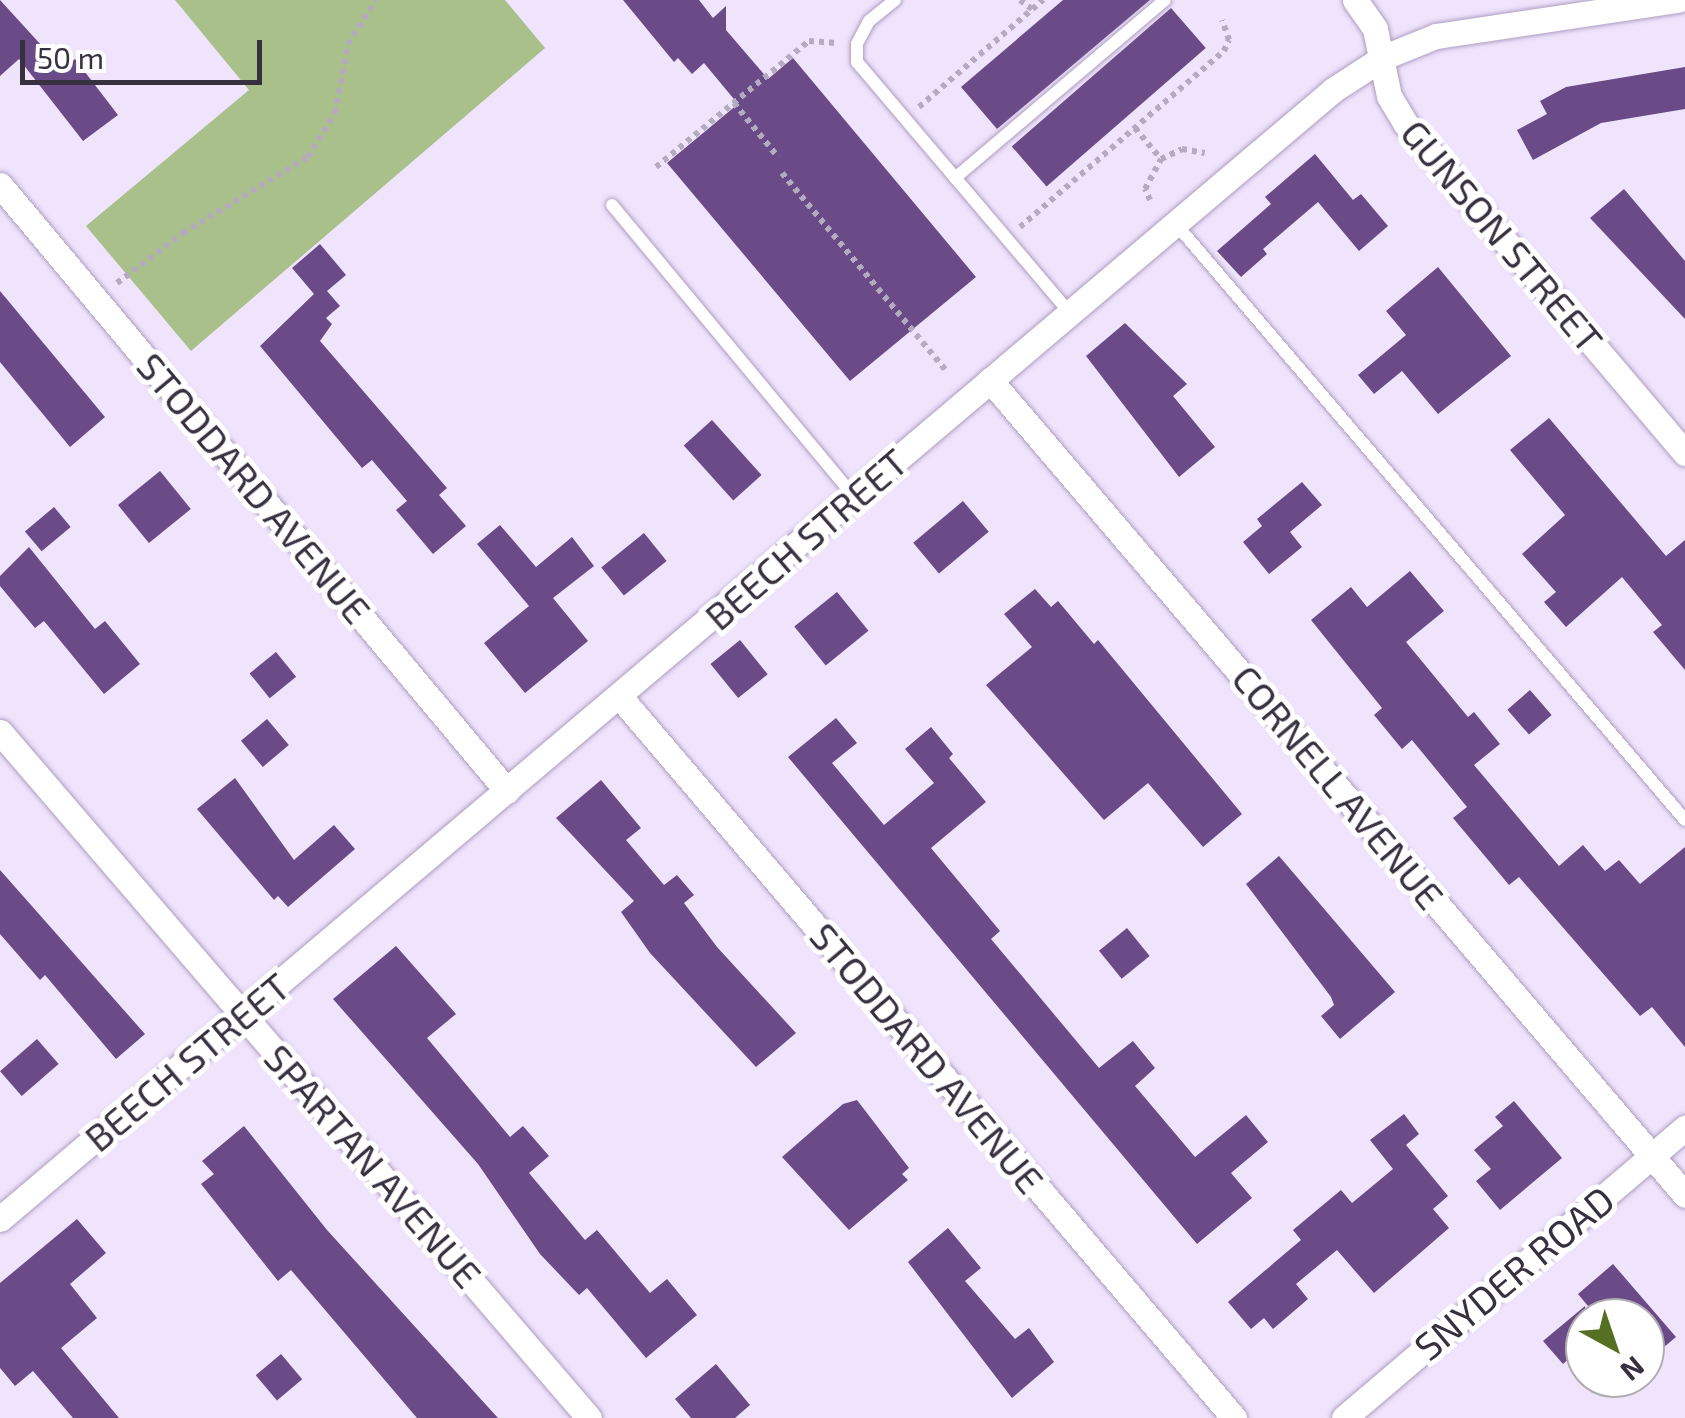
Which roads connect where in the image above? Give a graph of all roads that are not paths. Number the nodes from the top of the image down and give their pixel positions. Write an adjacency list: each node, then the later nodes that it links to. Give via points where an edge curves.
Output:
1 (895, 0): 6 (lane, via 869,21 857,44 857,62)
2 (1165, 0): 6 (lane)
3 (1355, 0): 5 (street, GUNSON STREET)
4 (1678, 0): 5 (street, BEECH STREET, via 1436,36)
5 (1384, 58): 9 (street, BEECH STREET, via 1333,90); 12 (street, GUNSON STREET, via 1389,96 1405,123)
6 (955, 178): 10 (lane)
7 (0, 185): 16 (street, STODDARD AVENUE)
8 (612, 205): 13 (lane)
9 (1175, 224): 10 (street, BEECH STREET); 17 (lane)
10 (1070, 312): 11 (street, BEECH STREET)
11 (990, 380): 13 (street, BEECH STREET); 20 (street, CORNELL AVENUE)
12 (1685, 453)
13 (855, 498): 14 (street, BEECH STREET)
14 (620, 697): 16 (street, BEECH STREET); 24 (street, STODDARD AVENUE)
15 (0, 732): 18 (street, SPARTAN AVENUE)
16 (508, 791): 18 (street, BEECH STREET)
17 (1685, 820)
18 (244, 1015): 22 (street, BEECH STREET); 23 (street, SPARTAN AVENUE)
19 (1685, 1128): 20 (street, SNYDER ROAD)
20 (1652, 1156): 21 (street, CORNELL AVENUE); 25 (street, SNYDER ROAD)
21 (1685, 1195)
22 (0, 1219)
23 (589, 1418)
24 (1234, 1418)
25 (1344, 1418)

